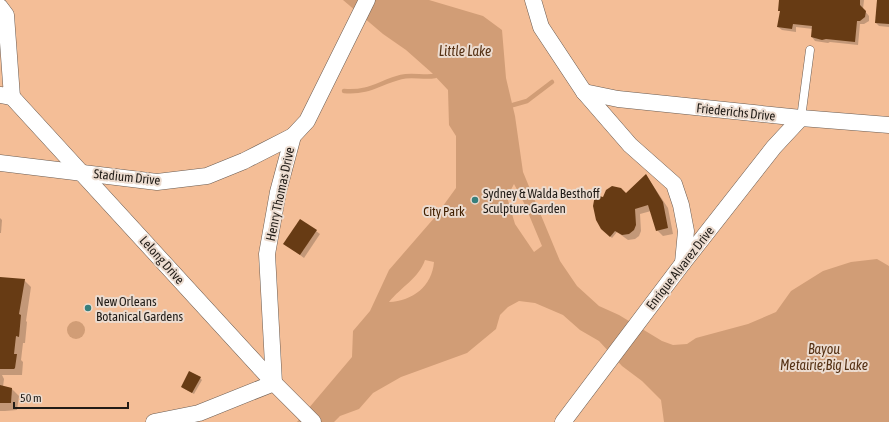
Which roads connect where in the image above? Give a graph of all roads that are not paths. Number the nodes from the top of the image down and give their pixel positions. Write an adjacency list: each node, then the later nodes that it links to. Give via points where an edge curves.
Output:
1 (367, 0): 9 (street, Henry Thomas Drive, via 307,121)
2 (534, 0): 5 (street, via 541,27)
3 (0, 7): 6 (street, via 6,15 9,44)
4 (810, 50): 7 (lane)
5 (584, 92): 7 (street, Friederichs Drive, via 618,99); 12 (street, via 630,144 674,184 682,205 686,231)
6 (6, 96): 11 (street, Lelong Drive)
7 (801, 118): 8 (street, Friederichs Drive); 12 (street, Enrique Alvarez Drive, via 774,147)
8 (889, 125)
9 (293, 136): 11 (street, Stadium Drive, via 244,162 207,176 157,182); 13 (street, Henry Thomas Drive, via 278,192 267,254)
10 (0, 163): 11 (street, Stadium Drive)
11 (83, 173): 13 (street, Lelong Drive)
12 (683, 263): 16 (street, Enrique Alvarez Drive)
13 (274, 383): 14 (street, via 200,413); 15 (street, Lelong Drive)
14 (154, 422)
15 (313, 422)
16 (563, 422)

